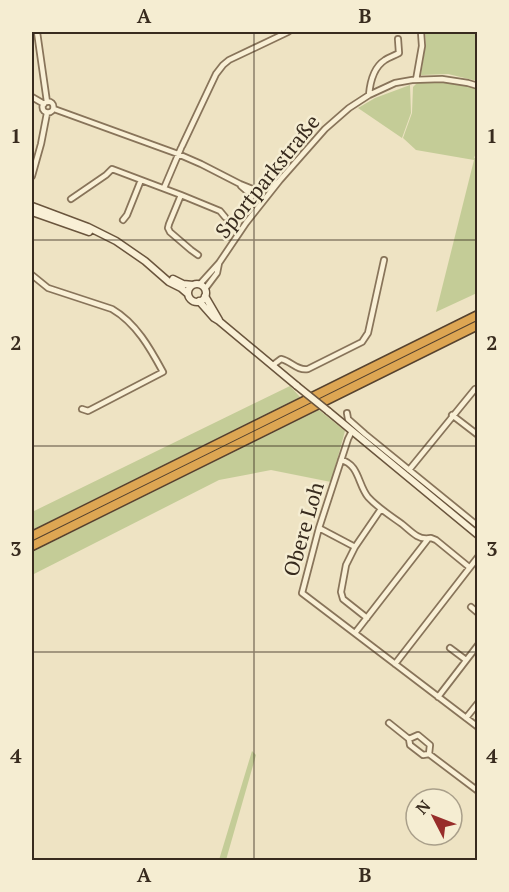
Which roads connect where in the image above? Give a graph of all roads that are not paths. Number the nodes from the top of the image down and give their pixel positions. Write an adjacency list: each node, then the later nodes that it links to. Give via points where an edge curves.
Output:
1 (37, 32): 9 (street)
2 (288, 32): 12 (street, via 223,65)
3 (421, 32): 5 (street)
4 (398, 39): 7 (street, via 399,53 381,63 370,83)
5 (416, 80): 6 (street, Sportparkstraße, via 442,79); 7 (street, Sportparkstraße, via 395,83)
6 (477, 86)
7 (369, 95): 15 (street, Sportparkstraße, via 325,129)
8 (32, 97): 9 (street)
9 (46, 103): 10 (street, via 52,103); 11 (street, via 43,109)
10 (54, 109): 11 (street); 12 (street)
11 (47, 113): 13 (street)
12 (178, 154): 16 (street); 17 (street)
13 (32, 179)
14 (141, 180): 17 (street); 19 (street, via 112,169); 24 (street)
15 (280, 180): 16 (street, via 258,191); 30 (street, Sportparkstraße, via 246,223 219,263 217,273)
16 (240, 184): 20 (street)
17 (164, 188): 18 (street)
18 (181, 195): 23 (street, via 220,211); 26 (street, via 168,228)
19 (71, 199)
20 (256, 200)
21 (32, 206): 25 (street)
22 (32, 212): 25 (street)
23 (225, 217)
24 (123, 220)
25 (102, 235): 28 (street)
26 (198, 255)
27 (384, 260): 36 (street, via 368,333 362,342 308,369 299,369 281,359)
28 (160, 273): 30 (street); 31 (street)
29 (32, 275): 38 (street, via 48,288 120,313 138,332 163,372 87,411)
30 (201, 289): 31 (street, via 189,289); 32 (street); 34 (street)
31 (188, 294): 32 (street)
32 (199, 301): 34 (street)
33 (477, 315): 49 (highway)
34 (219, 321): 36 (street)
35 (477, 325): 51 (highway)
36 (273, 366): 41 (street, bridge)
37 (477, 388): 40 (street)
38 (82, 409)
39 (347, 413): 44 (street, via 348,419)
40 (452, 415): 42 (street); 44 (street)
41 (352, 431): 43 (street, Obere Loh); 48 (street)
42 (477, 435)
43 (341, 460): 45 (street, via 352,466 366,495); 47 (street, Obere Loh)
44 (409, 470): 46 (street)
45 (381, 508): 50 (street, via 418,537); 52 (street)
46 (477, 526)
47 (319, 528): 52 (street); 58 (street, Obere Loh, via 302,593)
48 (477, 535)
49 (32, 536)
50 (428, 539): 54 (street, via 436,540); 57 (street)
51 (32, 546)
52 (355, 547): 57 (street, via 346,565 341,592 343,599)
53 (477, 557): 54 (street)
54 (469, 567): 62 (street)
55 (471, 607): 56 (street)
56 (477, 613)
57 (367, 618): 58 (street)
58 (355, 633): 62 (street, Obere Loh)
59 (477, 645): 61 (street)
60 (450, 648): 61 (street)
61 (466, 660): 63 (street)
62 (395, 664): 63 (street, Obere Loh)
63 (438, 697): 65 (street, Obere Loh)
64 (477, 703): 65 (street)
65 (466, 718): 67 (street, Obere Loh)
66 (389, 723): 68 (street)
67 (477, 727)
68 (410, 739): 69 (street, via 410,745 423,755); 69 (street, via 418,735 430,745)
69 (429, 754): 70 (street)
70 (477, 791)

